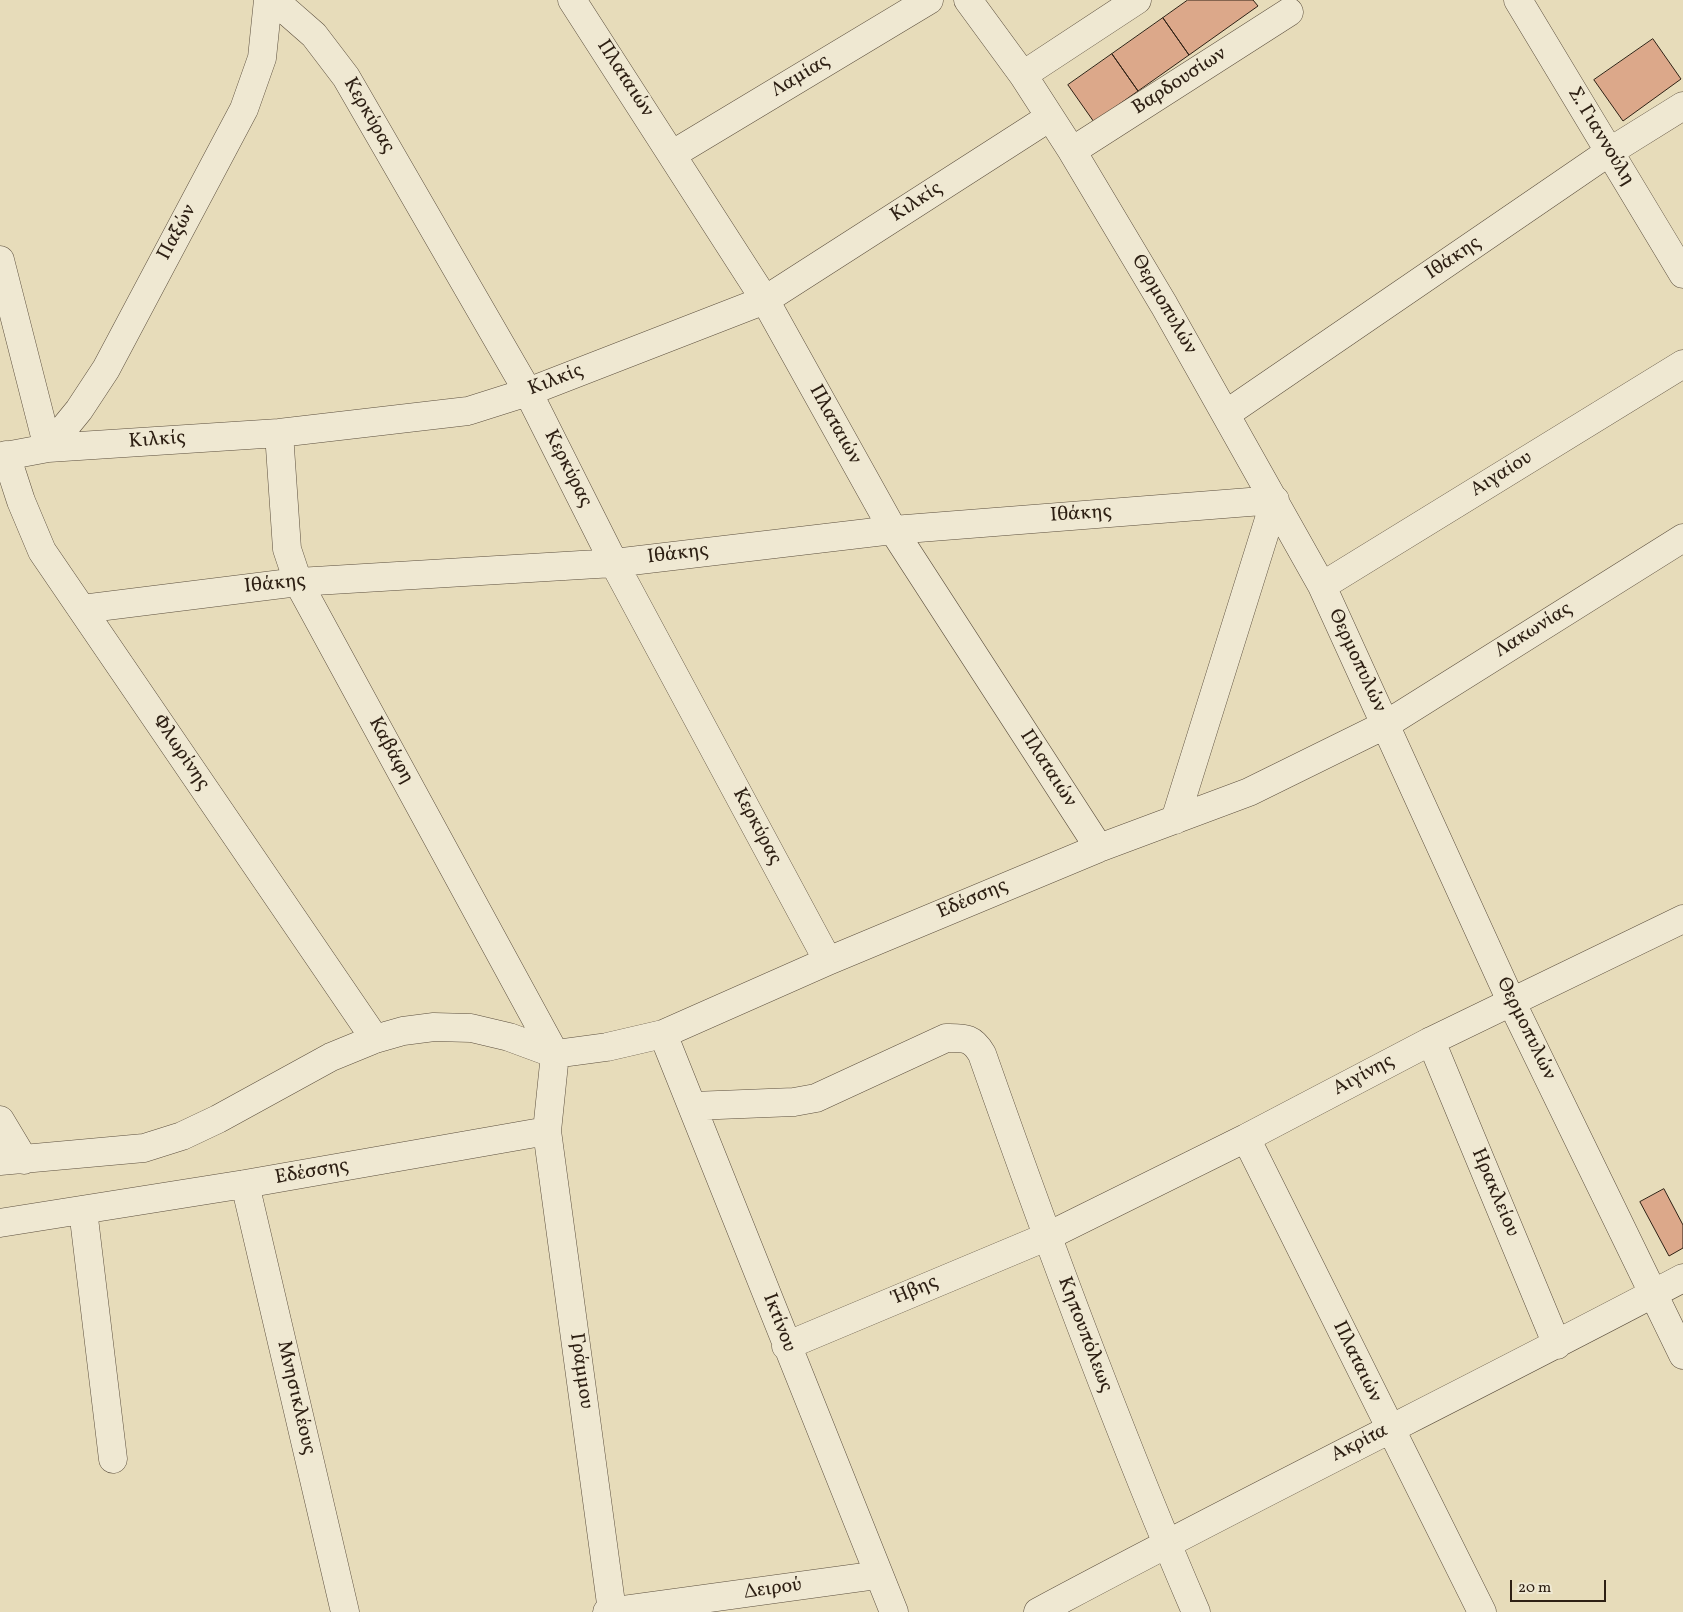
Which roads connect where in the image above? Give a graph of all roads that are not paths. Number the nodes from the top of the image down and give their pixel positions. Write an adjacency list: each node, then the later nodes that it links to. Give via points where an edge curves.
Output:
1 (268, 0): 22 (street, Παξών, via 262,58 244,108 106,369 80,410)
2 (274, 0): 19 (street, Κερκύρας, via 314,35 346,77)
3 (572, 0): 14 (street, Πλαταιών)
4 (929, 0): 14 (street, Λαμίας)
5 (968, 0): 9 (street, Θερμοπυλών)
6 (1137, 0): 9 (street)
7 (1518, 0): 13 (street, Σ. Γιαννούλη)
8 (1289, 12): 12 (street, Βαρδουσίων)
9 (1023, 75): 11 (street, Θερμοπυλών)
10 (1683, 106): 13 (street, Ιθάκης)
11 (1050, 117): 12 (street, Θερμοπυλών); 17 (street, Κιλκίς)
12 (1072, 151): 20 (street, Θερμοπυλών)
13 (1609, 152): 16 (street, Σ. Γιαννούλη); 20 (street, Ιθάκης)
14 (673, 154): 17 (street, Πλαταιών)
15 (0, 260): 22 (street)
16 (1683, 274)
17 (765, 300): 19 (street, Κιλκίς); 25 (street, Πλαταιών)
18 (1683, 364): 29 (street, Αιγαίου)
19 (528, 392): 21 (street, Κιλκίς, via 468,411); 27 (street, Κερκύρας)
20 (1226, 414): 24 (street, Θερμοπυλών)
21 (279, 433): 22 (street, Κιλκίς); 28 (street, Καβάφη, via 287,549)
22 (48, 448): 23 (street, Κιλκίς)
23 (3, 456): 30 (street, Φλωρίνης, via 42,551)
24 (1275, 500): 25 (street, Ιθάκης); 29 (street, Θερμοπυλών); 32 (street)
25 (893, 530): 27 (street, Ιθάκης); 33 (street, Πλαταιών)
26 (1683, 538): 31 (street, Λακωνίας)
27 (614, 563): 28 (street, Ιθάκης); 35 (street, Κερκύρας)
28 (298, 582): 30 (street, Ιθάκης); 40 (street, Καβάφη)
29 (1322, 586): 31 (street, Θερμοπυλών)
30 (82, 608): 38 (street, Φλωρίνης)
31 (1385, 725): 32 (street, Εδέσσης, via 1249,792); 36 (street, Θερμοπυλών)
32 (1175, 820): 33 (street, Εδέσσης)
33 (1099, 848): 35 (street, Εδέσσης)
34 (1683, 919): 36 (street, Αιγίνης)
35 (828, 961): 37 (street, Εδέσσης)
36 (1511, 1001): 39 (street, Αιγίνης); 51 (street, Θερμοπυλών)
37 (663, 1034): 40 (street, Εδέσσης, via 607,1047); 41 (street, Ικτίνου)
38 (375, 1039): 40 (street, Εδέσσης, via 434,1027 471,1028 509,1037); 45 (street, Εδέσσης, via 331,1057 218,1120 182,1136 144,1148)
39 (1431, 1041): 44 (street, Αιγίνης); 52 (street, Ηρακλείου)
40 (555, 1054): 43 (street)
41 (693, 1106): 49 (street, Κηπουπόλεως, via 794,1102 816,1098 946,1038 975,1042); 53 (street, Ικτίνου)
42 (0, 1120): 45 (street)
43 (547, 1131): 46 (street, Εδέσσης); 59 (street, Γράμμου)
44 (1246, 1138): 49 (street, Αιγίνης); 55 (street, Πλαταιών)
45 (12, 1160)
46 (245, 1184): 47 (street, Εδέσσης); 60 (street, Μνησικλέους)
47 (83, 1210): 48 (street, Εδέσσης); 56 (street)
48 (0, 1223)
49 (1046, 1237): 53 (street, Ήβης); 57 (street, Κηπουπόλεως)
50 (1683, 1278): 51 (street, Ακρίτα)
51 (1654, 1293): 52 (street, Ακρίτα); 54 (street, Θερμοπυλών)
52 (1558, 1345): 55 (street, Ακρίτα)
53 (786, 1346): 58 (street, Ικτίνου)
54 (1683, 1355)
55 (1390, 1430): 57 (street, Ακρίτα); 64 (street, Πλαταιών)
56 (113, 1460)
57 (1166, 1543): 62 (street, Ακρίτα); 63 (street, Κηπουπόλεως)
58 (878, 1576): 59 (street, Δειρού); 61 (street, Ικτίνου)
59 (610, 1611)
60 (345, 1612)
61 (894, 1612)
62 (1038, 1612)
63 (1196, 1612)
64 (1482, 1612)

